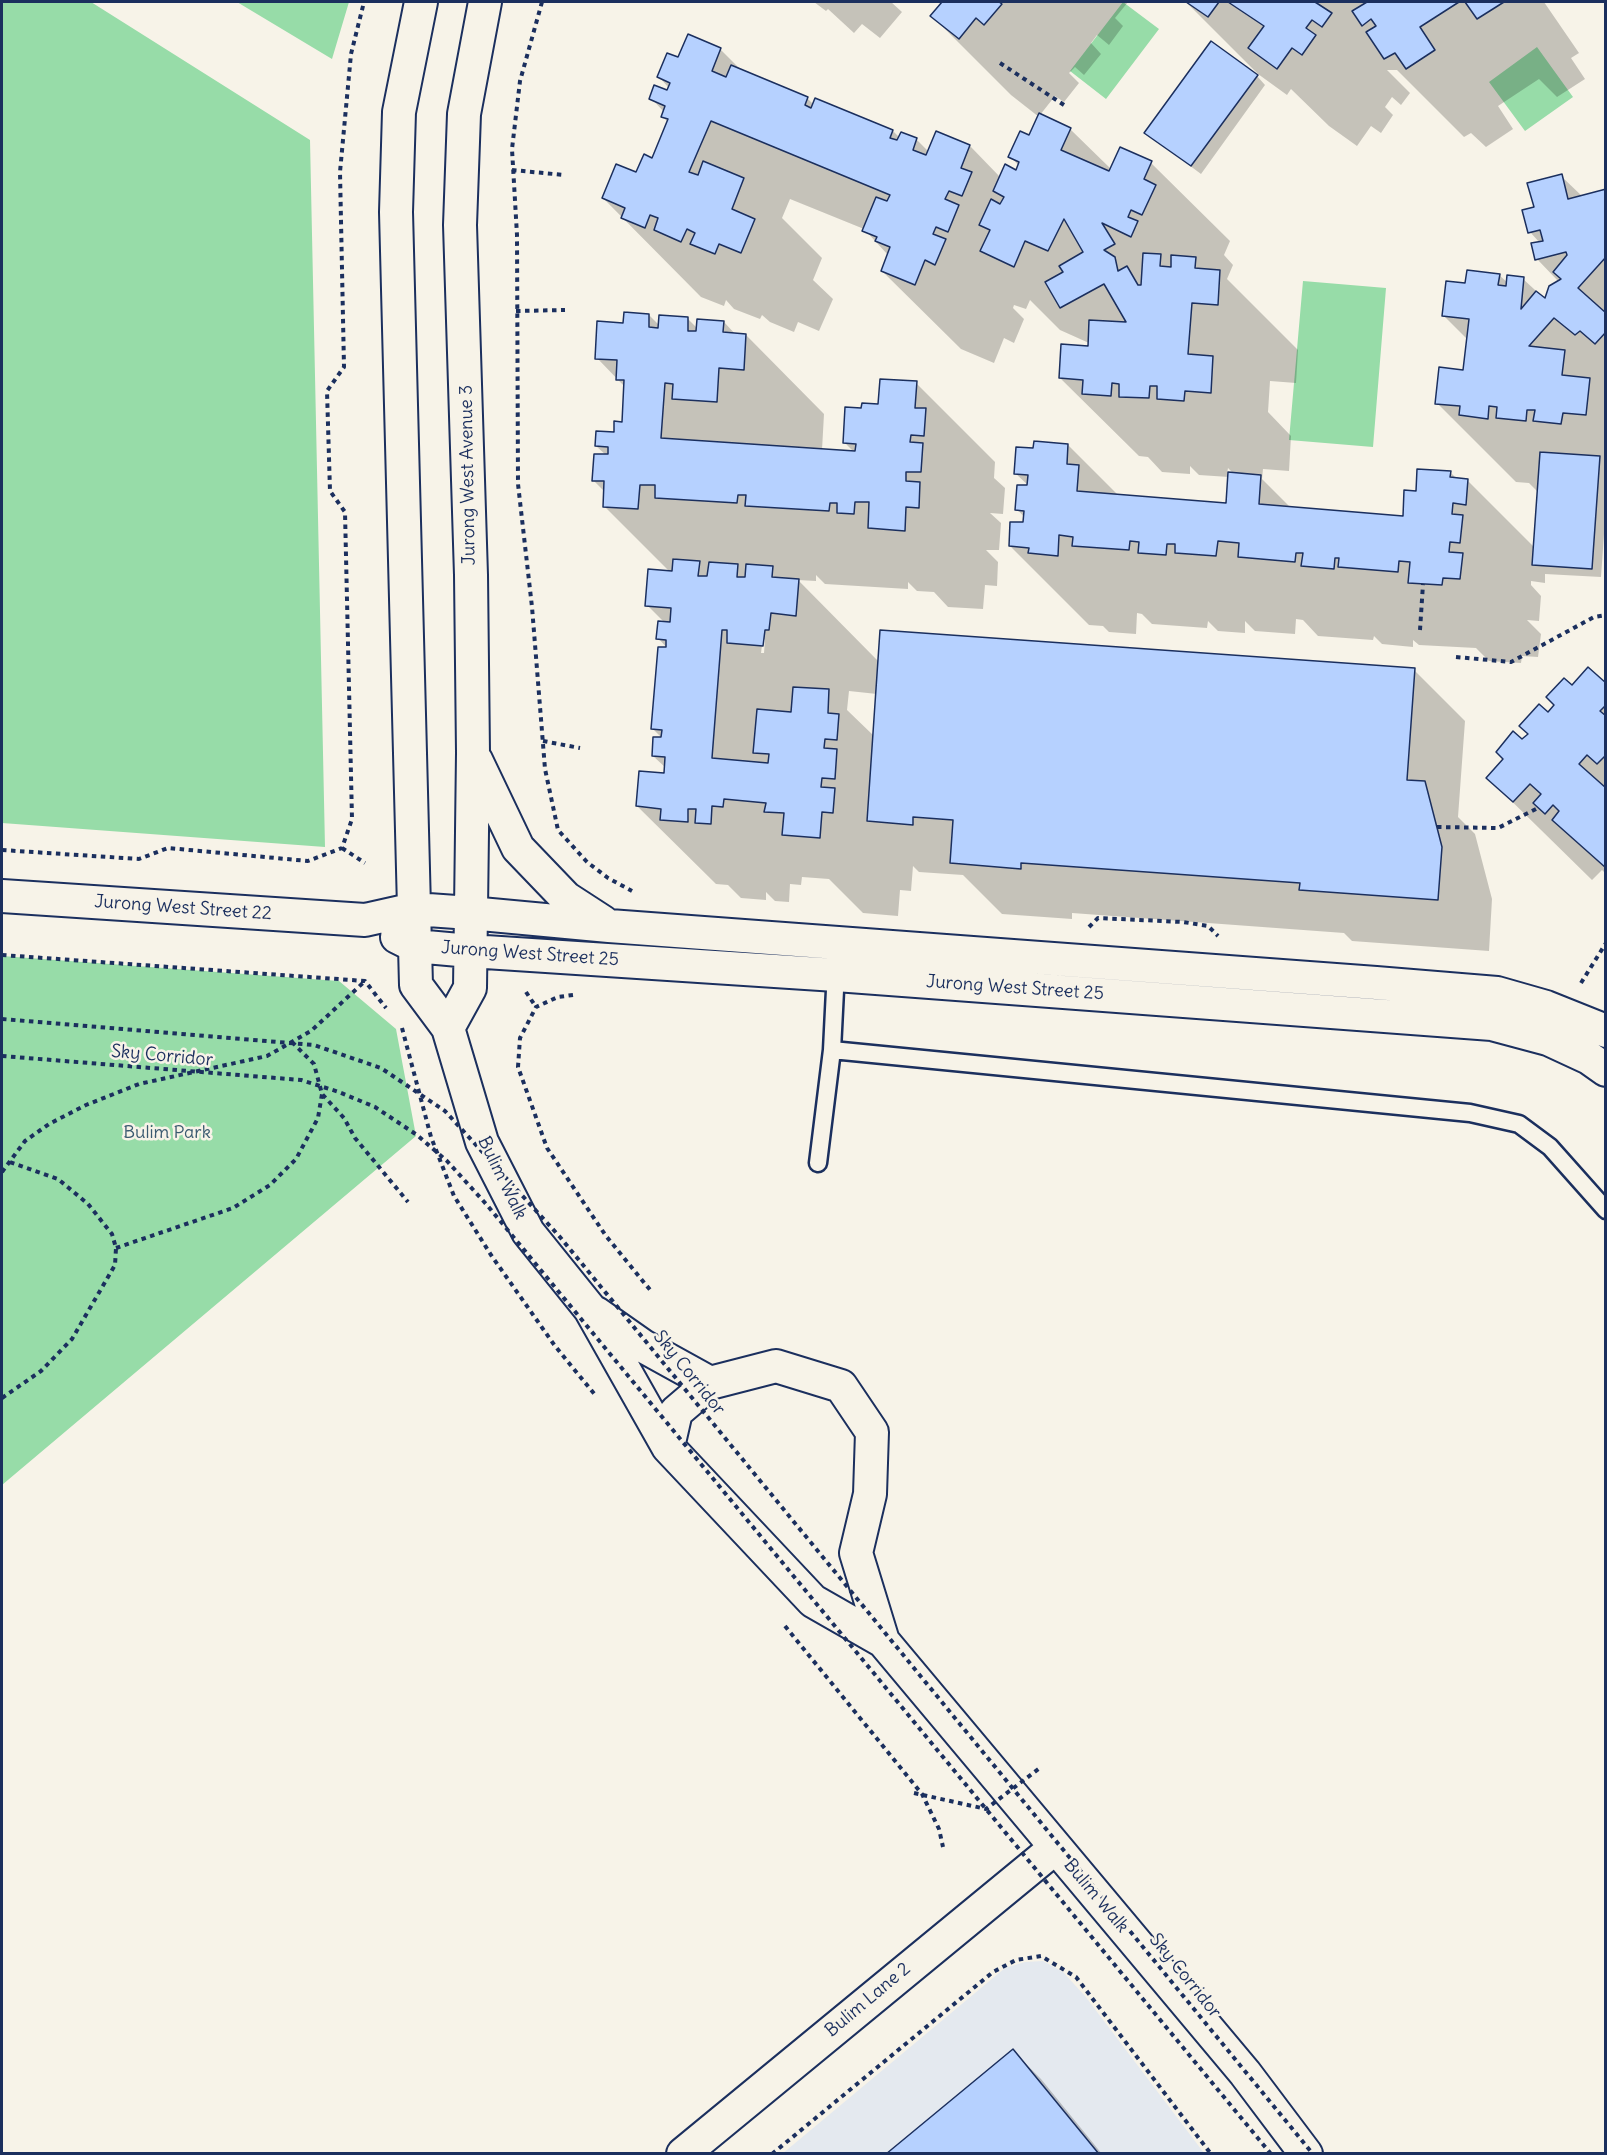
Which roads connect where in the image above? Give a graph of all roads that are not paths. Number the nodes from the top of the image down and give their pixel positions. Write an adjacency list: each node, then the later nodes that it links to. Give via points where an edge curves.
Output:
1 (421, 2): 5 (street, via 399,112 396,212)
2 (486, 2): 3 (street, Jurong West Avenue 3, via 464,114 460,225)
3 (473, 753): 6 (street, Jurong West Avenue 3); 8 (street, via 518,848 566,898)
4 (2, 896): 7 (street, Jurong West Street 22)
5 (414, 909): 6 (street, Jurong West Street 25); 7 (street, Jurong West Street 22); 10 (street)
6 (470, 913): 8 (street, Jurong West Street 25); 11 (street, Jurong West Avenue 3)
7 (365, 920): 10 (street, Jurong West Street 22)
8 (609, 926): 9 (street, Jurong West Street 25)
9 (837, 942): 12 (lane); 14 (street, Jurong West Street 25, via 1497,993 1546,1007)
10 (415, 946): 11 (street, Jurong West Street 25); 13 (street, Bulim Walk, via 416,985)
11 (470, 951): 12 (street, Jurong West Street 25); 13 (street, via 470,988)
12 (836, 975): 15 (lane); 16 (street, Jurong West Street 25, via 1492,1024 1548,1039)
13 (448, 1028): 19 (street, Bulim Walk, via 482,1142 528,1232)
14 (1605, 1031)
15 (832, 1050): 17 (lane); 18 (lane, via 1470,1113 1519,1124 1550,1147)
16 (1605, 1070)
17 (818, 1163)
18 (1605, 1210)
19 (590, 1309): 20 (street, Bulim Walk, via 643,1346); 21 (street, Bulim Walk)
20 (710, 1383): 21 (street, Bulim Walk, via 676,1412); 22 (street, Bulim Walk, via 776,1366 840,1386 872,1432 870,1494 856,1553)
21 (668, 1447): 22 (street, Bulim Walk, via 813,1601)
22 (883, 1641): 23 (street, Bulim Walk)
23 (1055, 1848): 24 (street, Bulim Lane 2); 25 (street, Bulim Walk, via 1245,2073)
24 (683, 2154)
25 (1306, 2154)

